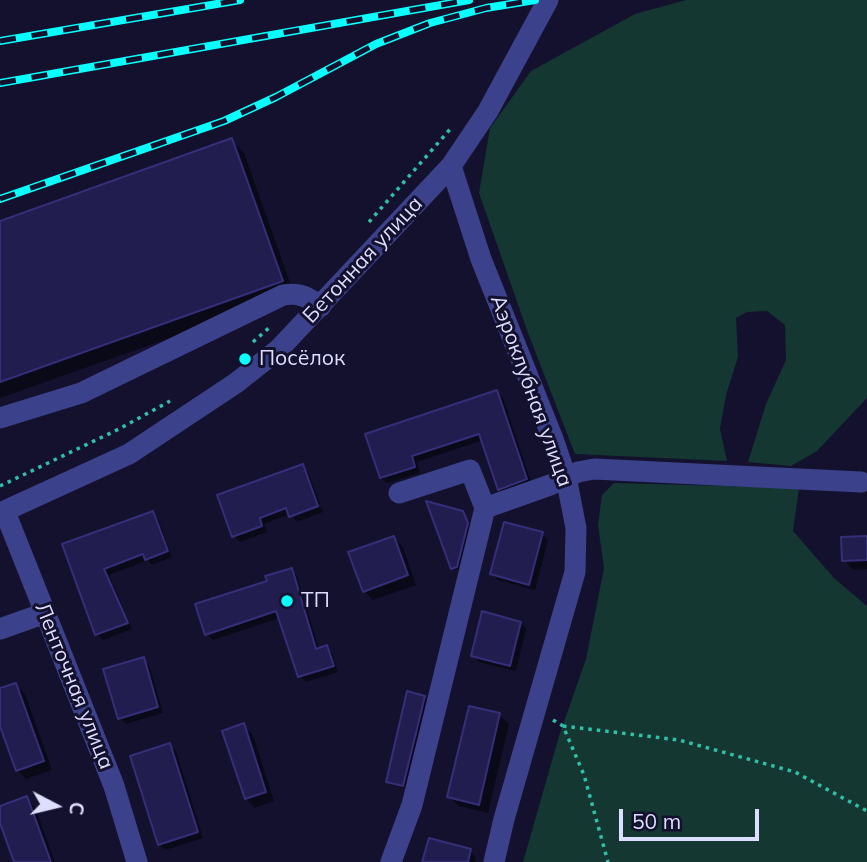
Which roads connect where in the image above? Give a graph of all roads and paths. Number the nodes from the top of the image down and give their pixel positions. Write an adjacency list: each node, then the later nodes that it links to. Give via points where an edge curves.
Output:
1 (548, 0): 2 (street, Бетонная улица, via 488,111)
2 (451, 166): 3 (street, Бетонная улица); 5 (street, Аэроклубная улица, via 481,259)
3 (321, 306): 4 (street, via 306,296 283,295 81,393); 9 (street, Бетонная улица, via 279,349 187,418 129,454)
4 (0, 418)
5 (566, 477): 6 (street, via 594,469); 8 (street); 12 (street, Аэроклубная улица, via 576,528 575,572)
6 (861, 482)
7 (399, 493): 8 (street, via 470,470)
8 (485, 508): 16 (street, via 412,805)
9 (3, 513): 10 (street, Ленточная улица)
10 (45, 613): 11 (street); 15 (street, Ленточная улица, via 114,786)
11 (0, 629)
12 (536, 710): 13 (path); 17 (street, Аэроклубная улица)
13 (563, 726): 14 (path, via 679,740 795,772); 18 (path, via 584,775)
14 (867, 811)
15 (137, 862)
16 (391, 862)
17 (494, 862)
18 (608, 862)

